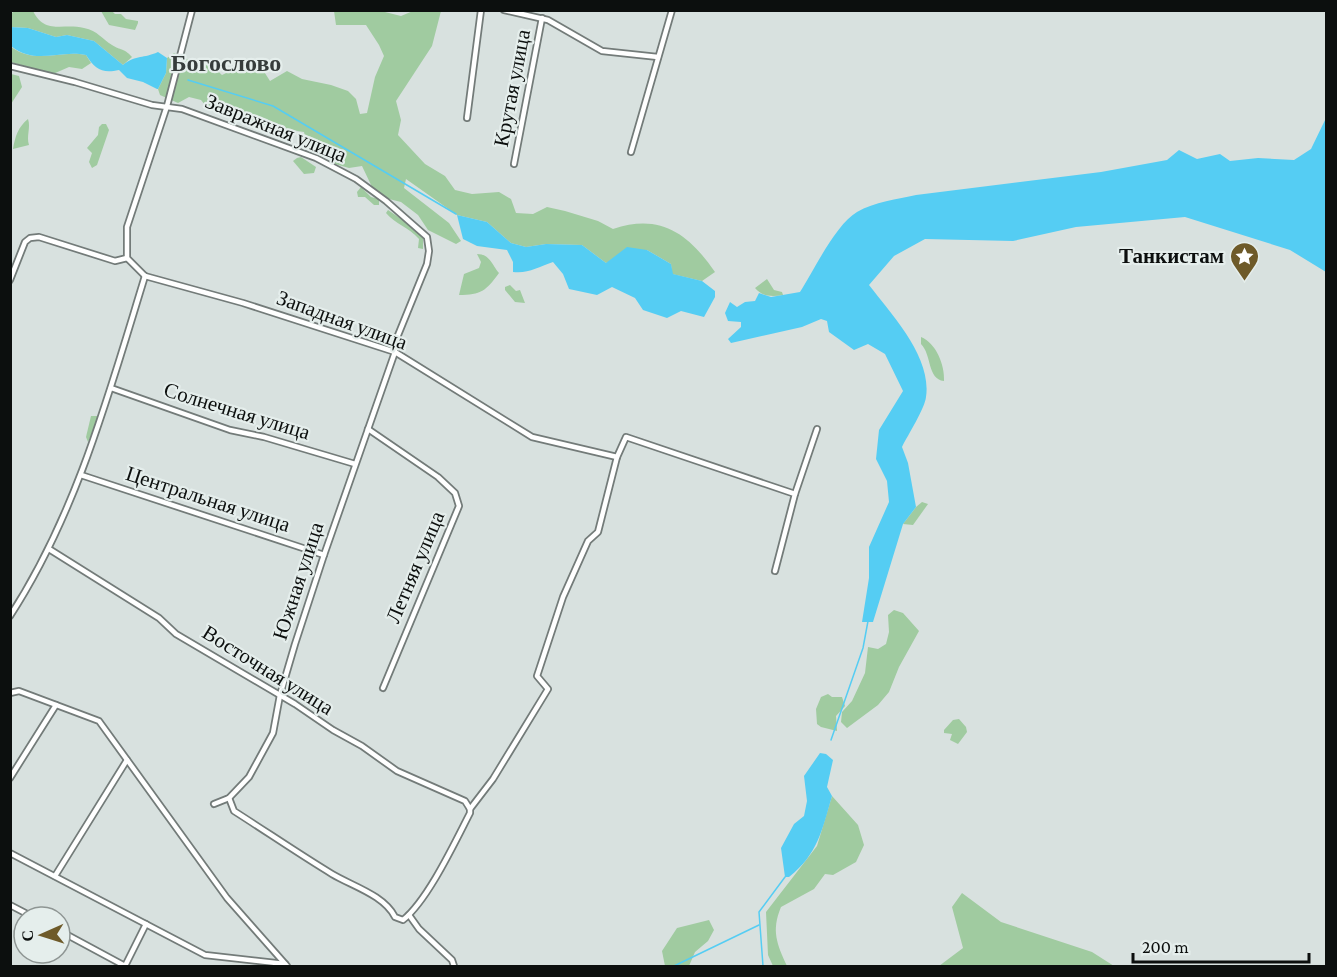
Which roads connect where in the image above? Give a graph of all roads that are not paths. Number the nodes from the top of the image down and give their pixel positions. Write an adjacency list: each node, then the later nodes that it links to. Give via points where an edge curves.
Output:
1 (192, 10): 8 (street)
2 (481, 10): 9 (street)
3 (504, 10): 5 (street)
4 (672, 10): 6 (street)
5 (542, 18): 6 (street, via 602,51); 11 (street, Крутая улица)
6 (658, 57): 10 (street)
7 (10, 66): 8 (street, Завражная улица)
8 (167, 106): 12 (street, via 127,227); 15 (street, Завражная улица, via 316,158 356,179 427,237 427,264 394,345)
9 (467, 118)
10 (631, 152)
11 (514, 164)
12 (127, 258): 13 (street); 14 (street, via 115,261 39,237 30,238)
13 (145, 276): 15 (street, Западная улица); 16 (street)
14 (10, 280)
15 (395, 352): 17 (street, Южная улица); 19 (street, Западная улица, via 532,437)
16 (111, 388): 20 (street, Солнечная улица, via 230,430); 21 (street)
17 (368, 429): 20 (street, Южная улица); 27 (street, Летняя улица, via 438,477 455,493 459,506)
18 (817, 429): 22 (street)
19 (616, 457): 22 (street, via 626,437); 35 (street, via 598,532 588,541 563,597 537,676 548,689)
20 (356, 464): 24 (street, Южная улица)
21 (81, 475): 23 (street); 24 (street, Центральная улица)
22 (795, 494): 25 (street)
23 (49, 549): 26 (street); 29 (street, Восточная улица, via 159,618 176,634)
24 (324, 555): 29 (street, Южная улица)
25 (775, 571)
26 (10, 615)
27 (383, 688)
28 (10, 693): 30 (street, via 19,691)
29 (280, 695): 33 (street, Южная улица, via 273,733 249,777); 35 (street, Восточная улица, via 397,771 465,801)
30 (56, 705): 31 (street, via 99,721); 32 (street)
31 (127, 760): 37 (street); 41 (street, via 227,898)
32 (10, 778)
33 (229, 798): 34 (street, Южная улица); 38 (street, via 234,811 379,900 395,917 403,920)
34 (214, 804)
35 (470, 811): 38 (street, via 433,882)
36 (10, 853): 37 (street)
37 (55, 876): 39 (street)
38 (409, 915): 43 (street)
39 (146, 924): 41 (street, via 205,955); 42 (street)
40 (72, 937): 42 (street)
41 (286, 965)
42 (125, 966)
43 (454, 966)

